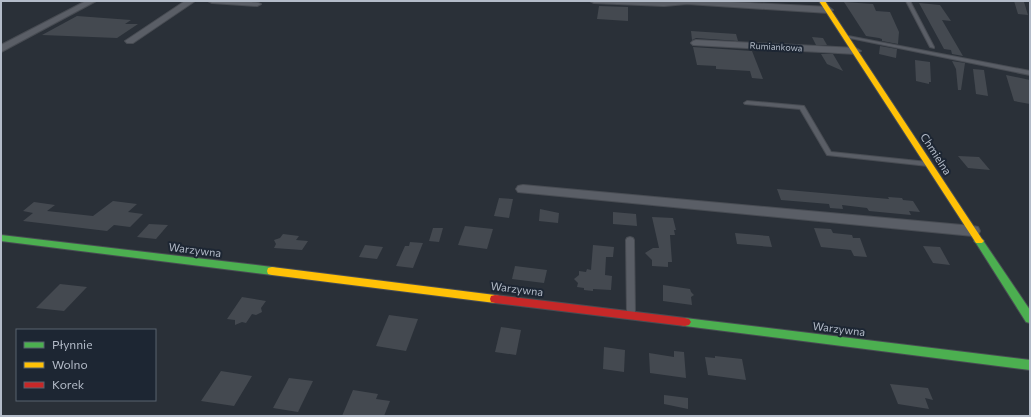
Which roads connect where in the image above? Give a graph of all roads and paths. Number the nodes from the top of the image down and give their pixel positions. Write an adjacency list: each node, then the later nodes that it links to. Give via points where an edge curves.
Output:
1 (92, 1): 13 (street)
2 (191, 1): 10 (street)
3 (212, 1): 7 (street)
4 (594, 1): 8 (street, via 664,4 687,2)
5 (822, 1): 8 (street, Chmielna)
6 (908, 1): 12 (lane)
7 (257, 4)
8 (829, 10): 9 (street, Chmielna)
9 (845, 36): 14 (street, Chmielna); 15 (lane)
10 (130, 40)
11 (696, 42): 14 (street, Rumiankowa)
12 (932, 47)
13 (1, 49)
14 (856, 52): 17 (street, Chmielna)
15 (1030, 73)
16 (747, 103): 17 (lane, via 802,107 829,154)
17 (928, 164): 19 (street, Chmielna)
18 (523, 189): 19 (street)
19 (973, 231): 23 (street, Chmielna)
20 (1, 238): 22 (street, Warzywna)
21 (630, 240): 22 (lane)
22 (630, 316): 24 (street, Warzywna)
23 (1030, 319)
24 (1030, 365)

